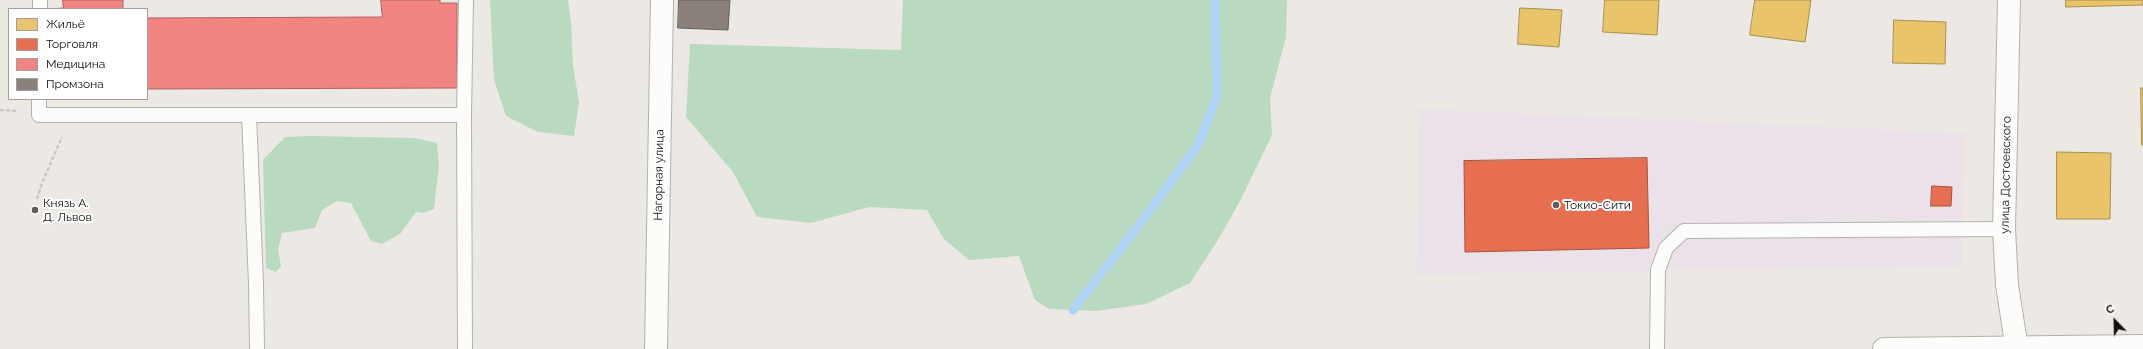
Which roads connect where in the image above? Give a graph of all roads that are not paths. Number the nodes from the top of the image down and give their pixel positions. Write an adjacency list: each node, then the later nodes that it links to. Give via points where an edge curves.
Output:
1 (466, 0): 6 (lane)
2 (662, 0): 12 (street, Нагорная улица)
3 (2009, 0): 7 (street, улица Достоевского)
4 (39, 100): 5 (lane, via 39,115)
5 (249, 114): 6 (lane); 10 (lane)
6 (464, 116): 11 (lane)
7 (2004, 229): 9 (street, улица Достоевского, via 2007,286); 13 (lane, via 1684,231 1666,248 1658,270)
8 (2143, 346): 9 (street)
9 (2017, 348): 14 (street)
10 (257, 349)
11 (465, 349)
12 (656, 349)
13 (1657, 349)
14 (1884, 349)

